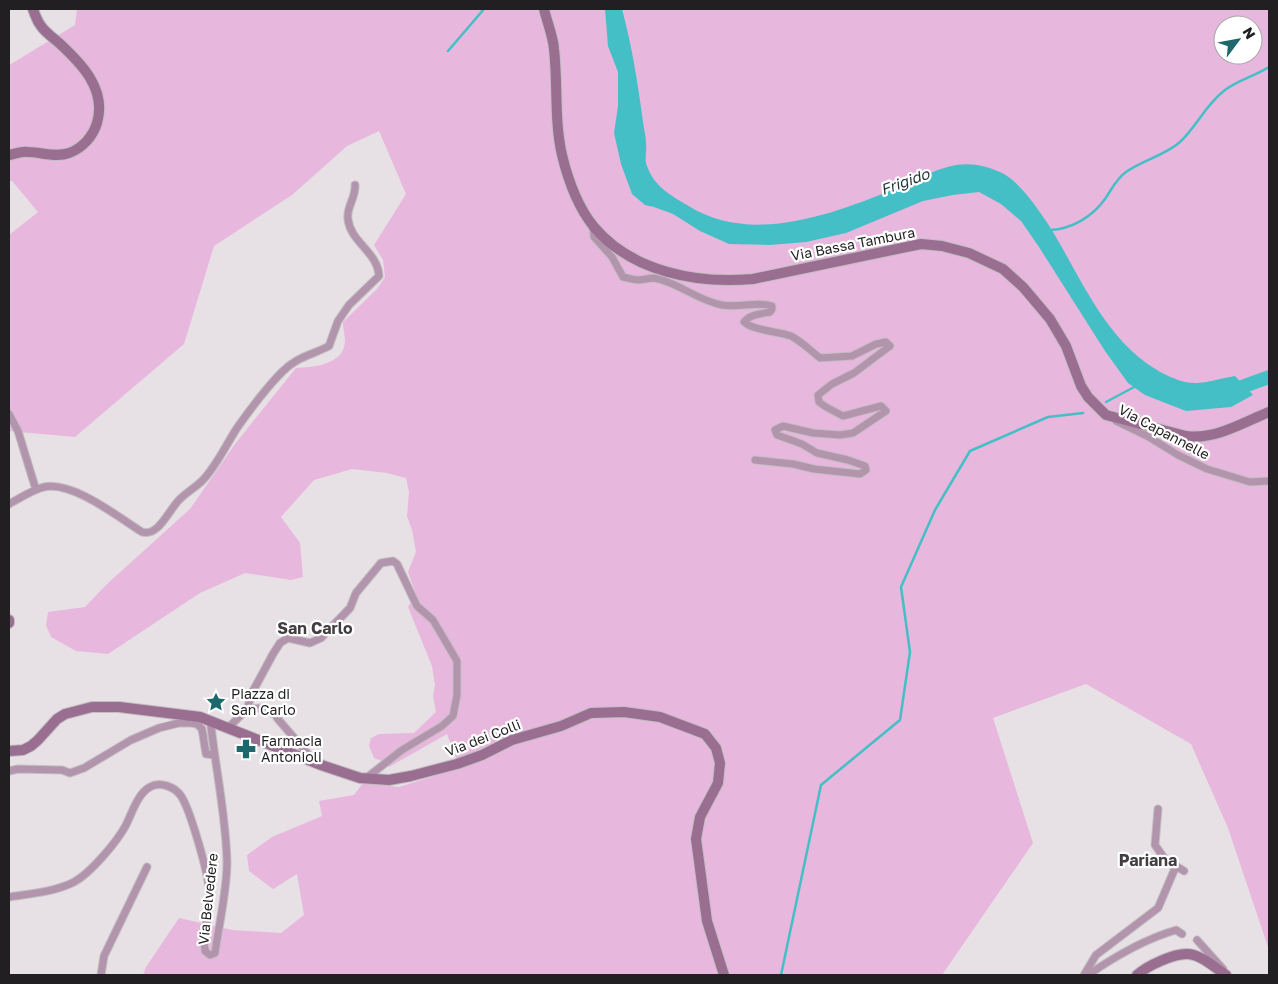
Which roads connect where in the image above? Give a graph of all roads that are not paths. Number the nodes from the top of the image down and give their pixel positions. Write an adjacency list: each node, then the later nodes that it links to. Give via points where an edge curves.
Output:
1 (33, 9): 3 (street, via 41,28 77,59 89,74 96,89 98,116 88,140 68,154 25,152)
2 (544, 9): 5 (street, Via Bassa Tambura, via 554,48 557,123 562,154 571,189)
3 (9, 155)
4 (355, 185): 11 (street, via 348,220 351,230 379,267 379,276 349,305 338,321 329,346 295,361 283,371 238,426 203,480 180,499 155,530 142,532 86,496 72,491 56,487)
5 (593, 226): 8 (street, Via Bassa Tambura, via 620,250 642,262 679,276 709,280 753,279 921,244 969,253 1003,268 1023,287 1050,319 1066,346 1088,397); 9 (street, via 594,237 612,257 623,277 638,280 654,278 724,306 765,303 772,306 770,312 754,315 744,322 748,326 794,337 820,358 852,356 886,342 890,346 818,395 819,402 843,416 881,406 886,411 881,416 853,433 840,435 783,426 775,430 777,436 817,453 865,466 864,473)
6 (1269, 412): 8 (street, via 1199,438)
7 (9, 414): 11 (street)
8 (1106, 415): 10 (street, Via Capannelle, via 1207,469 1250,482)
9 (755, 460)
10 (1269, 481)
11 (36, 490): 12 (street)
12 (9, 504)
13 (245, 709): 15 (street); 18 (street, via 265,708); 20 (street, via 280,643 288,638 310,643 321,638 350,608 356,593 381,563 393,561 417,606 433,620 457,661 457,695 453,716)
14 (212, 721): 15 (street, Via dei Colli); 16 (street, Via dei Colli, via 185,714 92,707 65,714 31,746); 17 (street, Via Belvedere)
15 (228, 728): 18 (street, Via dei Colli)
16 (9, 751)
17 (214, 755): 19 (street, via 206,754 200,726 179,723 131,740 70,773 62,770); 25 (street, Via Belvedere, via 225,820 227,864 215,952 210,955 205,951 209,890 202,859 181,796 166,786 151,786 142,793 124,828 81,878 59,887)
18 (316, 763): 20 (street, Via dei Colli)
19 (9, 771)
20 (365, 779): 29 (street, Via dei Colli, via 400,779 457,764 512,740 561,726 591,713 660,716 705,734 716,748 720,763 718,783 700,817 696,839 707,921)
21 (1158, 809): 22 (street, via 1155,845 1167,862)
22 (1176, 866): 24 (street); 30 (street, via 1158,908 1096,955)
23 (147, 867): 28 (street, via 104,956)
24 (1184, 871)
25 (9, 897)
26 (1182, 934): 31 (street, via 1176,930 1150,940)
27 (1197, 940): 33 (street)
28 (101, 975)
29 (724, 975)
30 (1084, 975)
31 (1088, 975)
32 (1137, 975): 33 (street, via 1152,965 1188,954 1202,958)
33 (1227, 975)

